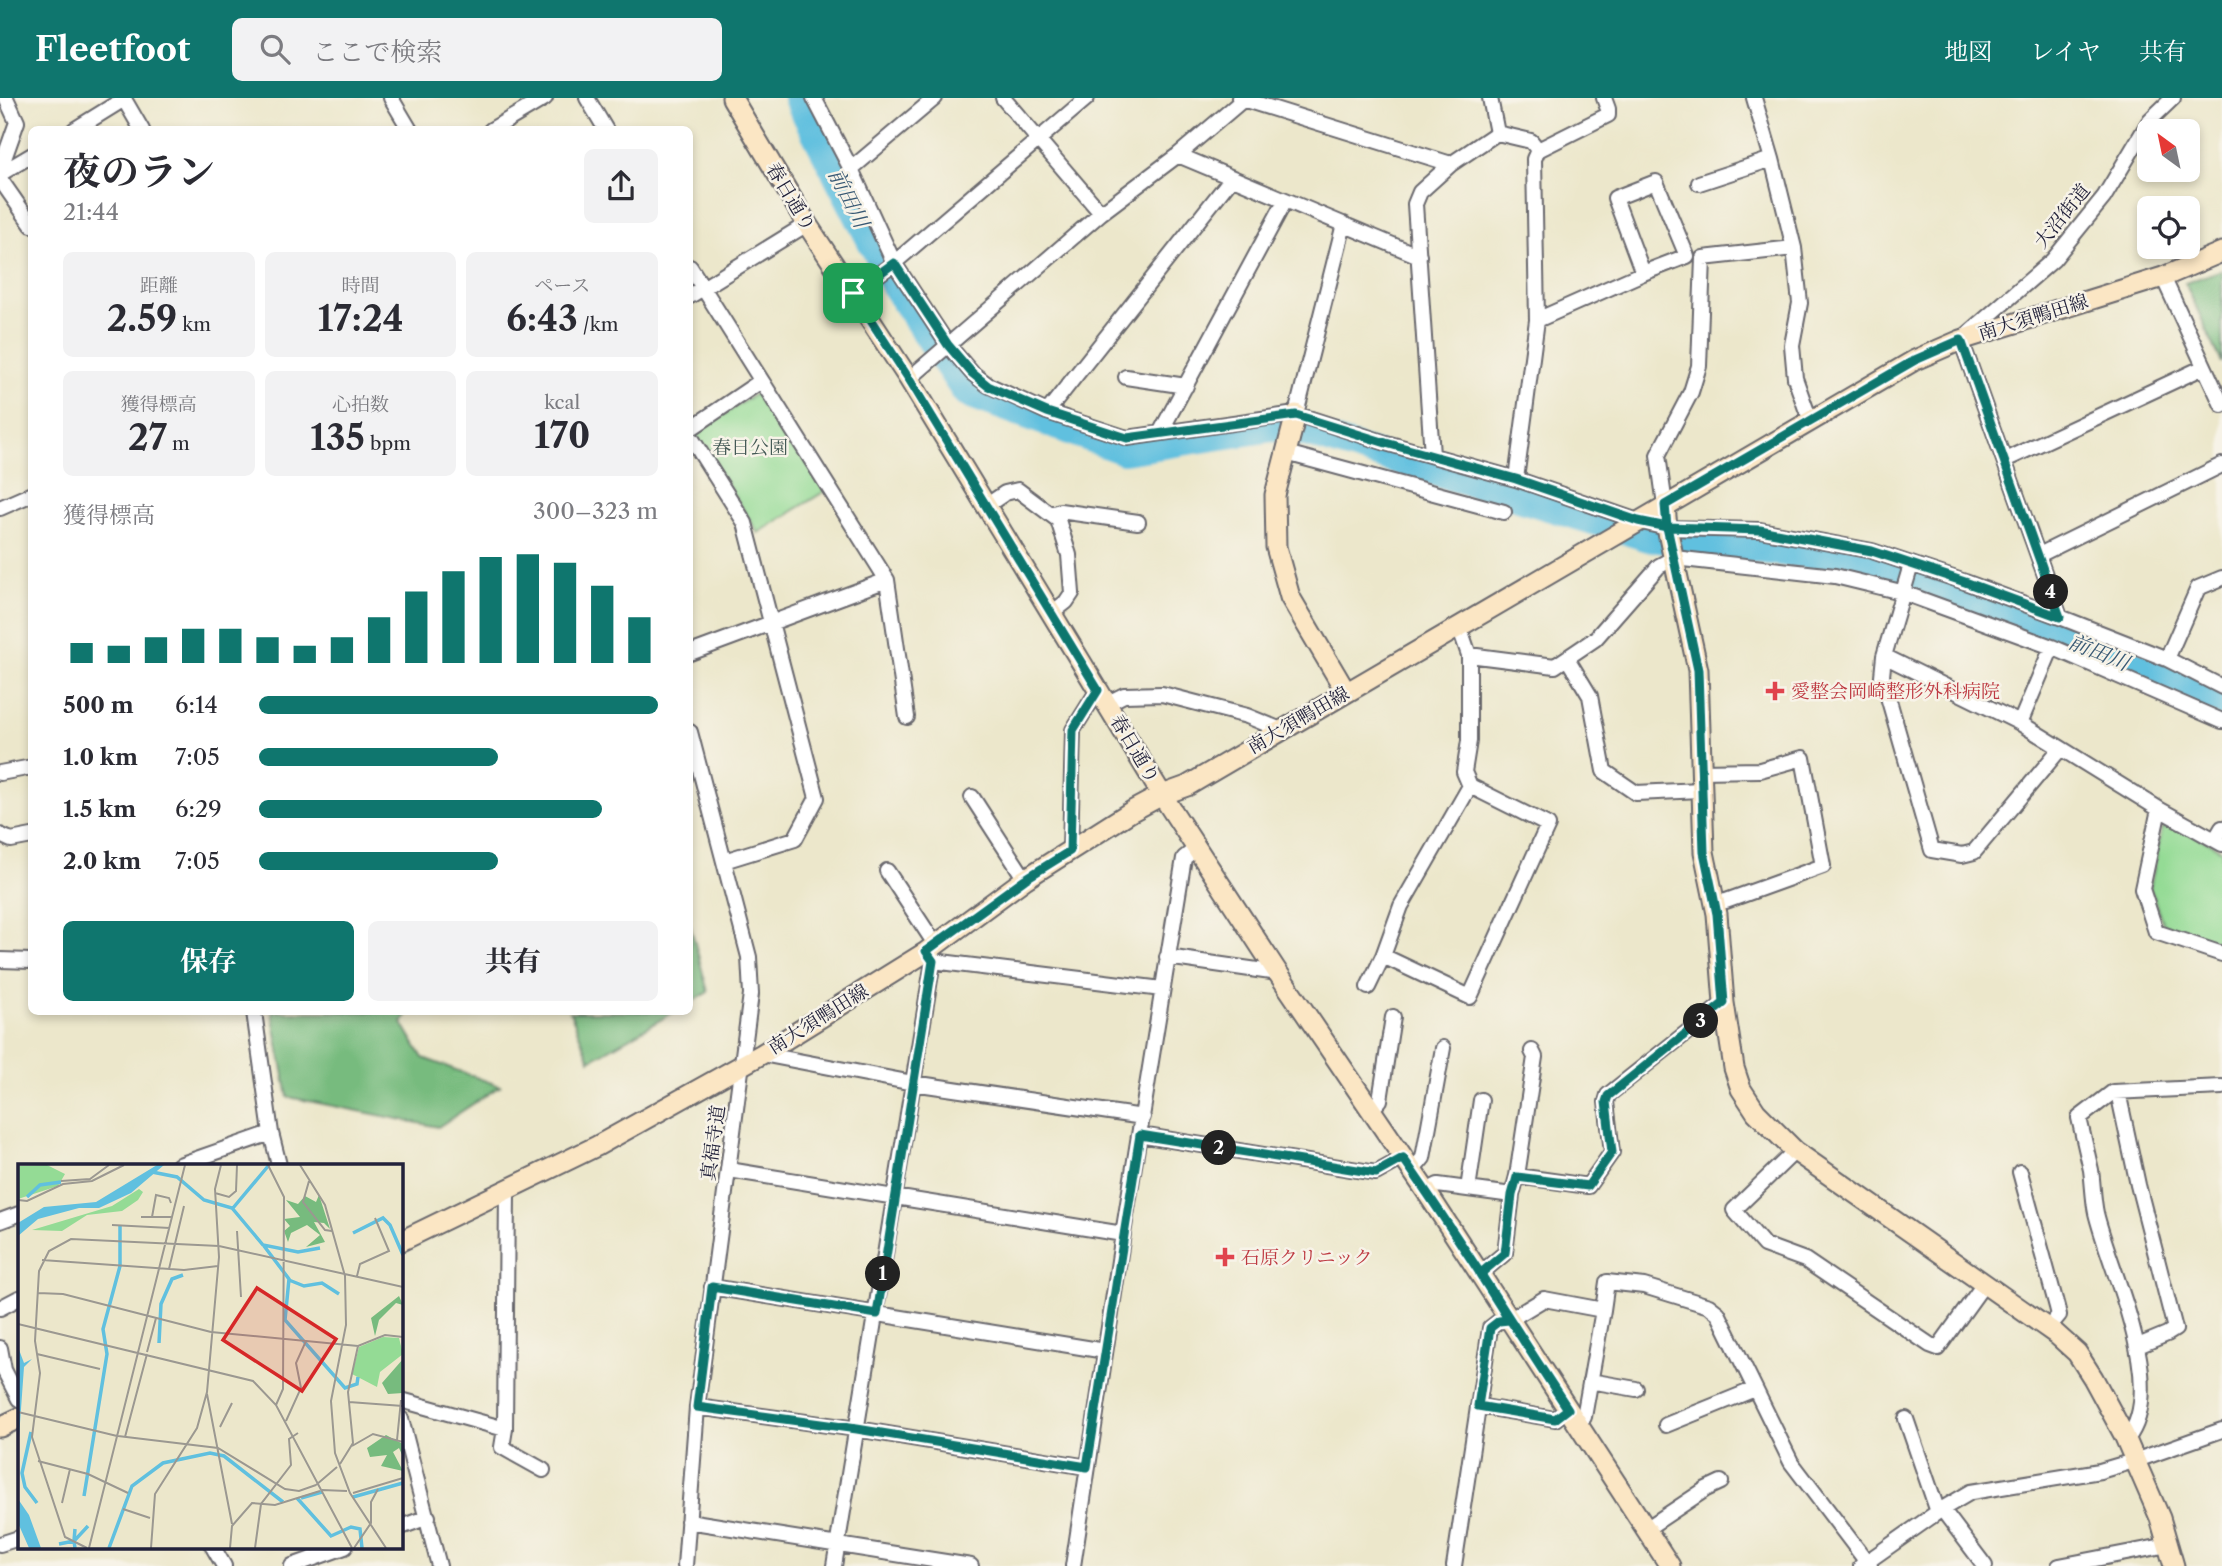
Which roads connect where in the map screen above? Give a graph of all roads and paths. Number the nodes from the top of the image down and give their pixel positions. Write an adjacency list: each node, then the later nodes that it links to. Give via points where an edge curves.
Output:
1 (6, 98): 29 (street, via 17,122)
2 (391, 98): 18 (street)
3 (545, 98): 19 (street)
4 (587, 98): 20 (street)
5 (732, 98): 35 (street, 春日通り)
6 (814, 98): 28 (street)
7 (935, 98): 28 (street)
8 (1003, 98): 22 (street)
9 (1087, 98): 22 (street)
10 (1490, 98): 21 (street)
11 (1604, 98): 23 (street, via 1608,115)
12 (1754, 98): 26 (street)
13 (2173, 98): 46 (street, 大沼街道, via 2150,120 2104,197 2053,260)
14 (126, 99): 16 (street); 17 (street)
15 (1242, 99): 24 (street); 27 (street)
16 (81, 126)
17 (140, 126)
18 (408, 126)
19 (498, 126)
20 (604, 126)
21 (1497, 132): 23 (street, via 1531,141); 27 (street)
22 (1038, 139): 33 (street); 40 (street)
23 (1538, 150): 45 (street, via 1534,159)
24 (1178, 155): 30 (street); 33 (street)
25 (28, 157): 29 (street)
26 (1772, 159): 31 (street); 37 (street)
27 (1451, 163): 39 (street, via 1420,192 1415,204)
28 (851, 169): 40 (street)
29 (0, 174): 34 (street)
30 (1231, 178): 32 (street); 54 (street)
31 (1699, 183)
32 (1285, 201): 36 (street); 52 (street)
33 (1101, 213): 47 (street)
34 (28, 219)
35 (807, 224): 43 (street); 44 (street, 春日通り)
36 (1344, 224): 39 (street); 55 (street)
37 (1794, 248): 56 (street, via 1800,303 1792,345 1796,377); 66 (street, via 1703,258 1699,366 1691,392 1658,455)
38 (2222, 252): 42 (street, 南大須鴨田線)
39 (1419, 256): 61 (street)
40 (894, 263): 44 (street); 47 (street)
41 (1643, 272): 41 (street, via 1688,256 1656,182 1615,198); 45 (street)
42 (2163, 277): 46 (street, 南大須鴨田線); 48 (street)
43 (696, 292): 51 (street)
44 (853, 293): 50 (street, 春日通り)
45 (1537, 320): 64 (street)
46 (1961, 340): 56 (street, 南大須鴨田線, via 1915,360); 62 (street)
47 (948, 345): 50 (street); 54 (street, via 988,386)
48 (2204, 367): 53 (street); 62 (street)
49 (1126, 377): 52 (street)
50 (909, 379): 67 (street, 春日通り)
51 (761, 381): 57 (street); 78 (street)
52 (1186, 386): 58 (street)
53 (2222, 405)
54 (1047, 412): 58 (street, via 1127,438)
55 (1296, 415): 58 (street); 60 (street); 61 (street)
56 (1812, 420): 66 (street, 南大須鴨田線)
57 (693, 427)
58 (1160, 433)
59 (693, 441): 82 (street, via 745,523)
60 (1288, 447): 69 (street); 91 (street, via 1275,495 1276,548 1290,597)
61 (1432, 455): 64 (street)
62 (2005, 460): 74 (street)
63 (2222, 465): 74 (street)
64 (1516, 479): 71 (street)
65 (28, 496): 68 (street)
66 (1665, 505): 71 (street, 南大須鴨田線); 73 (street)
67 (986, 506): 70 (street, via 1018,490); 80 (street, 春日通り)
68 (0, 508)
69 (1504, 512)
70 (1051, 514): 72 (street, via 1060,511); 80 (street, via 1058,520 1069,555 1072,593)
71 (1638, 521): 73 (street); 83 (street, 南大須鴨田線)
72 (1138, 522)
73 (1667, 527): 75 (street); 76 (street, via 1760,530 1872,551)
74 (2039, 555): 81 (street)
75 (1674, 558): 79 (street, via 1835,576); 88 (street, via 1659,566 1595,639); 101 (street, via 1698,670)
76 (1911, 565): 79 (street); 81 (street)
77 (2222, 578): 89 (street, via 2198,588)
78 (887, 580): 82 (street); 93 (street)
79 (1901, 592): 84 (street); 87 (street)
80 (1052, 614): 92 (street, 春日通り)
81 (2060, 617): 89 (street)
82 (770, 623): 85 (street); 111 (street, via 817,798 795,839)
83 (1460, 626): 86 (street); 91 (street, 南大須鴨田線)
84 (2052, 647): 94 (street); 95 (street)
85 (693, 652)
86 (1469, 655): 88 (street, via 1555,666); 102 (street, via 1469,741 1464,772)
87 (1884, 656): 95 (street); 98 (street, via 1882,676 1932,850 1962,855 1974,852)
88 (1567, 658): 101 (street, via 1590,696 1604,771 1636,793)
89 (2167, 659): 90 (street)
90 (2222, 687)
91 (1346, 692): 96 (street, 南大須鴨田線)
92 (1103, 697): 96 (street, via 1162,694 1247,716); 103 (street, 春日通り); 110 (street, via 1073,730)
93 (907, 717)
94 (2222, 721)
95 (2020, 723): 98 (street)
96 (1281, 730): 103 (street, 南大須鴨田線, via 1187,786)
97 (693, 743): 111 (street, 真福寺道)
98 (2060, 749): 105 (street)
99 (28, 768): 100 (street)
100 (0, 773)
101 (1700, 780): 114 (street, via 1704,852); 114 (street, via 1803,758 1823,866)
102 (1470, 786): 117 (street, via 1401,906); 117 (street, via 1548,825 1470,997)
103 (1163, 795): 109 (street, 春日通り); 110 (street, 南大須鴨田線)
104 (972, 797): 113 (street)
105 (2159, 809): 108 (street); 116 (street, via 2142,889 2156,932)
106 (0, 835): 107 (street, via 11,840)
107 (28, 837)
108 (2220, 837)
109 (1198, 847): 118 (street, via 1184,858); 121 (street, 春日通り)
110 (1070, 851): 113 (street, 南大須鴨田線)
111 (724, 861): 129 (street, 真福寺道, via 751,974)
112 (887, 871): 115 (street)
113 (1025, 879): 115 (street, 南大須鴨田線)
114 (1714, 902): 124 (street)
115 (932, 952): 123 (street); 129 (street, 南大須鴨田線); 130 (street)
116 (2222, 954)
117 (1383, 956): 122 (street)
118 (1167, 957): 121 (street); 123 (street)
119 (0, 960): 120 (street)
120 (28, 961)
121 (1278, 973): 134 (street, 春日通り)
122 (1368, 987)
123 (1162, 989): 135 (street)
124 (1724, 1003): 138 (street, via 1741,1089 1756,1112); 144 (street, via 1608,1096 1612,1152 1588,1186)
125 (254, 1015): 136 (street)
126 (1393, 1017): 134 (street, via 1380,1100)
127 (1443, 1048): 141 (street, via 1423,1158)
128 (1532, 1051): 144 (street, via 1535,1057)
129 (753, 1059): 130 (street); 142 (street, 真福寺道); 146 (street, 南大須鴨田線, via 597,1146)
130 (913, 1083): 135 (street); 149 (street)
131 (2222, 1087): 132 (street)
132 (2118, 1092): 163 (street, via 2175,1329); 163 (street, via 2078,1118 2096,1212)
133 (1481, 1100): 145 (street)
134 (1371, 1110): 141 (street, 春日通り)
135 (1143, 1117): 137 (street)
136 (271, 1133): 139 (street); 140 (street)
137 (1140, 1135): 141 (street, via 1376,1173); 152 (street)
138 (1795, 1151): 155 (street); 155 (street, via 1734,1210 1764,1245 1805,1260 1937,1348)
139 (182, 1164)
140 (279, 1164)
141 (1408, 1165): 147 (street, 春日通り)
142 (729, 1170): 149 (street); 156 (street, 真福寺道)
143 (2020, 1172): 162 (street, via 2059,1315)
144 (1517, 1177): 148 (street)
145 (1468, 1189): 147 (street, via 1438,1185); 148 (street)
146 (506, 1190): 153 (street, 南大須鴨田線); 179 (street)
147 (1426, 1191): 154 (street, 春日通り)
148 (1512, 1195): 154 (street, via 1505,1253)
149 (895, 1197): 152 (street); 160 (street)
150 (18, 1214): 151 (street)
151 (0, 1221)
152 (1123, 1234): 165 (street)
153 (402, 1241)
154 (1480, 1274): 161 (street, 春日通り)
155 (1984, 1284): 162 (street)
156 (712, 1287): 160 (street); 172 (street, 真福寺道)
157 (18, 1299): 158 (street)
158 (0, 1308)
159 (1602, 1310): 161 (street, via 1544,1299); 166 (street); 168 (street, via 1607,1282 1644,1286 1709,1306 1718,1313)
160 (877, 1314): 165 (street); 180 (street)
161 (1509, 1320): 171 (street, via 1490,1328); 173 (street, 春日通り)
162 (2048, 1328): 182 (street, via 2077,1353)
163 (2138, 1346): 182 (street, via 2142,1381 2136,1428)
164 (0, 1348): 169 (street, via 4,1370)
165 (1105, 1351): 184 (street)
166 (1590, 1381): 167 (street); 173 (street, via 1584,1417)
167 (1636, 1389)
168 (1755, 1389): 177 (street); 198 (street, via 1791,1462)
169 (18, 1397)
170 (402, 1400): 179 (street)
171 (1478, 1406): 173 (street, via 1555,1419); 206 (street)
172 (697, 1407): 180 (street); 189 (street, 真福寺道)
173 (1573, 1416): 191 (street, 春日通り)
174 (18, 1418): 178 (street)
175 (1906, 1419): 187 (street)
176 (402, 1423): 188 (street)
177 (1666, 1425)
178 (0, 1427)
179 (505, 1429): 185 (street, via 502,1447)
180 (857, 1429): 184 (street); 194 (street)
181 (2222, 1430): 183 (street)
182 (2127, 1439): 183 (street)
183 (2137, 1460): 187 (street, via 2100,1471 1971,1492); 195 (street)
184 (1087, 1467): 205 (street)
185 (543, 1470)
186 (1721, 1482): 191 (street)
187 (1940, 1510): 198 (street); 208 (street)
188 (428, 1517): 190 (street); 201 (street)
189 (688, 1521): 194 (street); 202 (street, 真福寺道)
190 (402, 1527)
191 (1646, 1529): 207 (street, 春日通り)
192 (18, 1538): 193 (street)
193 (0, 1544)
194 (838, 1545): 203 (street); 204 (street)
195 (2168, 1545): 209 (street); 210 (street)
196 (214, 1548): 199 (street)
197 (342, 1548): 200 (street)
198 (1866, 1565)
199 (223, 1566)
200 (292, 1566)
201 (439, 1566)
202 (685, 1566)
203 (834, 1566)
204 (971, 1566)
205 (1073, 1566)
206 (1454, 1566)
207 (1670, 1566)
208 (1984, 1566)
209 (2059, 1566)
210 (2174, 1566)

